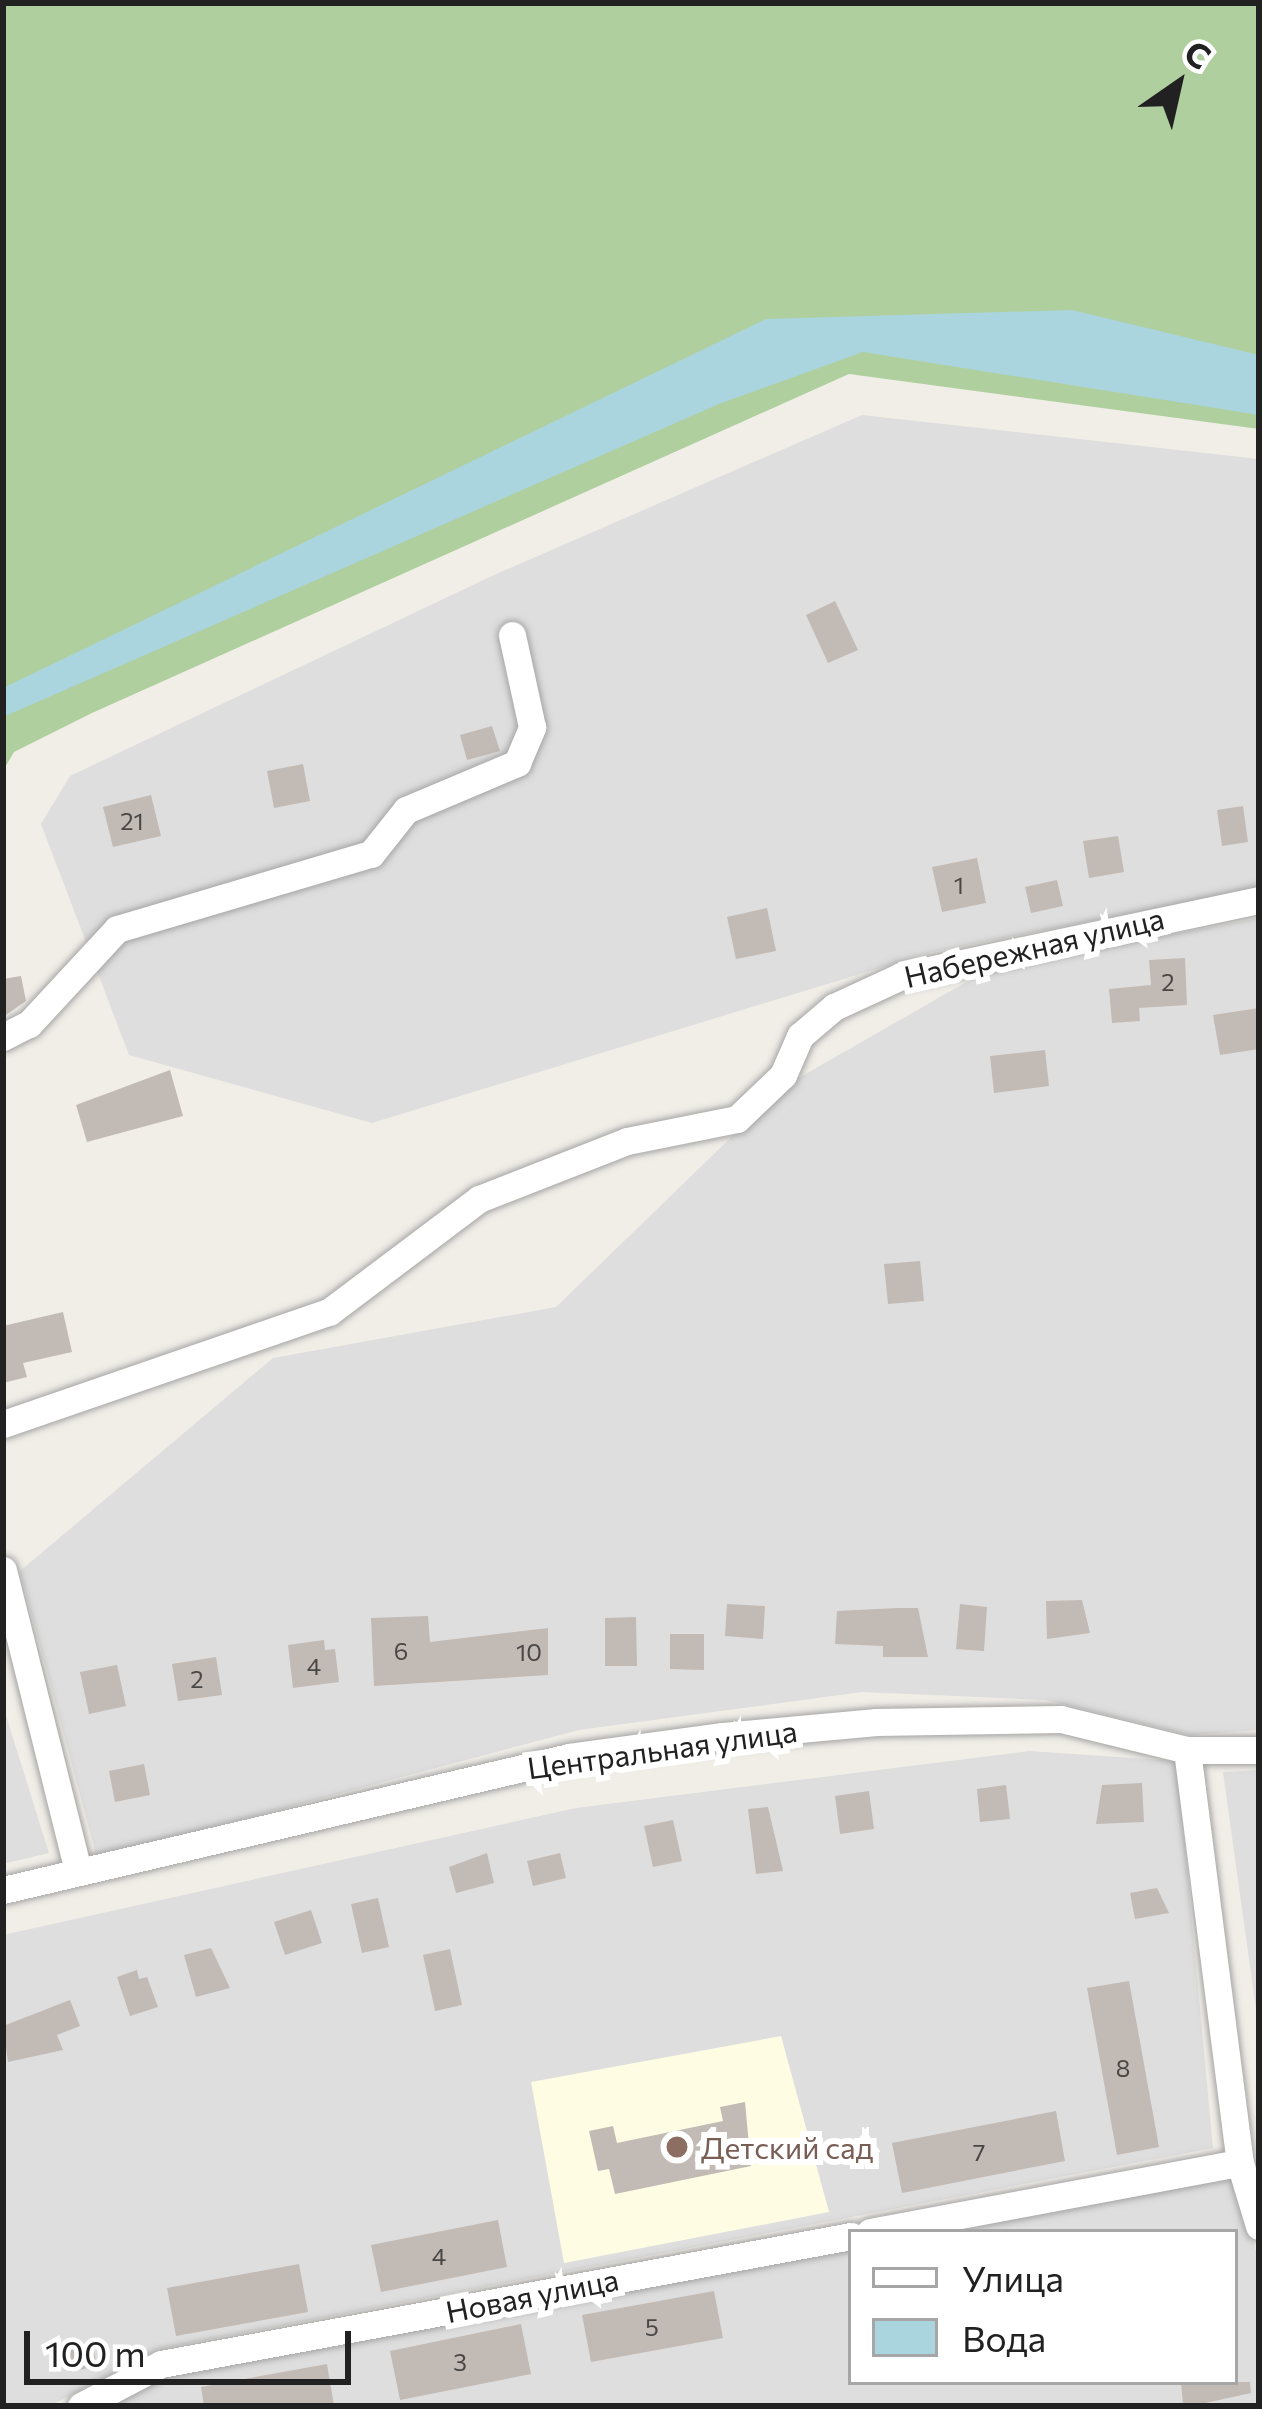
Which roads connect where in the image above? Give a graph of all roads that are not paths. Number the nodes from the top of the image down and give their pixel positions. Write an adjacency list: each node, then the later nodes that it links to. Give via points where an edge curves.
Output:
1 (512, 635): 3 (street, via 532,727 517,763 406,810 371,854 117,929 29,1024)
2 (1259, 900): 4 (street, Набережная улица, via 901,976 834,1007 800,1036 783,1075 737,1119 627,1142 479,1199 329,1312)
3 (3, 1036)
4 (3, 1424)
5 (3, 1570): 8 (street)
6 (1187, 1750): 7 (street, Центральная улица); 8 (street, Центральная улица, via 1060,1719 876,1722 724,1736 569,1757); 10 (street)
7 (1259, 1750)
8 (77, 1871): 9 (street, Центральная улица)
9 (3, 1890)
10 (1240, 2163): 11 (street); 12 (street)
11 (1259, 2226)
12 (886, 2229)
13 (848, 2237): 14 (street, Новая улица, via 161,2365)
14 (81, 2406)

